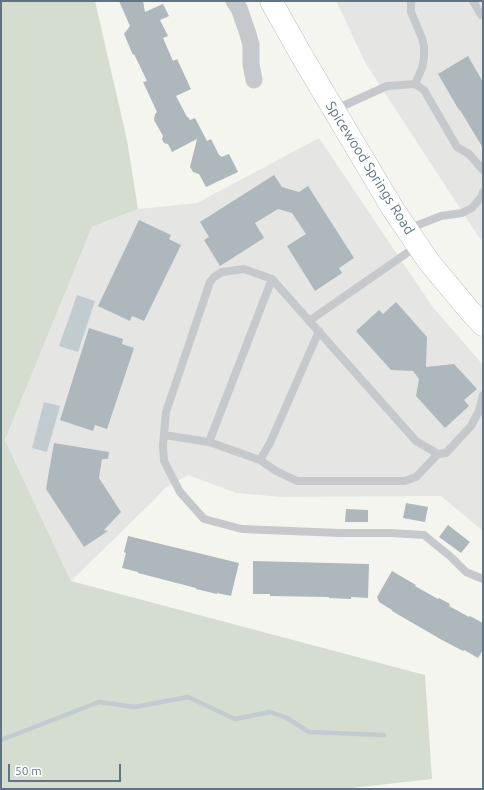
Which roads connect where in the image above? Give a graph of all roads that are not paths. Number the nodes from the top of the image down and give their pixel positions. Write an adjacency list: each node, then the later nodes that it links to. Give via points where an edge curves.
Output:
1 (234, 1): 6 (street, via 239,8 251,45)
2 (271, 1): 8 (main road, Spicewood Springs Road)
3 (412, 1): 7 (lane, via 411,12 424,47 422,68)
4 (473, 1): 5 (lane)
5 (481, 16)
6 (254, 80)
7 (415, 84): 8 (lane, via 387,86); 9 (lane, via 424,90 457,147 469,154)
8 (334, 110): 11 (main road, Spicewood Springs Road, via 392,209)
9 (483, 170)
10 (483, 192): 11 (lane, via 472,208 462,213 423,222)
11 (413, 238): 13 (lane); 14 (main road, Spicewood Springs Road, via 429,262)
12 (272, 279): 13 (lane); 17 (lane, via 244,269 222,272 210,282 166,412); 18 (lane)
13 (309, 321): 15 (lane)
14 (483, 325)
15 (318, 331): 19 (lane, via 416,441); 20 (lane, via 270,443)
16 (483, 395): 19 (lane, via 471,426 446,453)
17 (164, 435): 18 (lane); 21 (lane, via 164,461 180,492 204,519 242,529 424,535 466,572)
18 (209, 442): 20 (lane)
19 (438, 454): 20 (lane, via 416,477 405,481 297,480 276,471)
20 (260, 460)
21 (483, 579)

